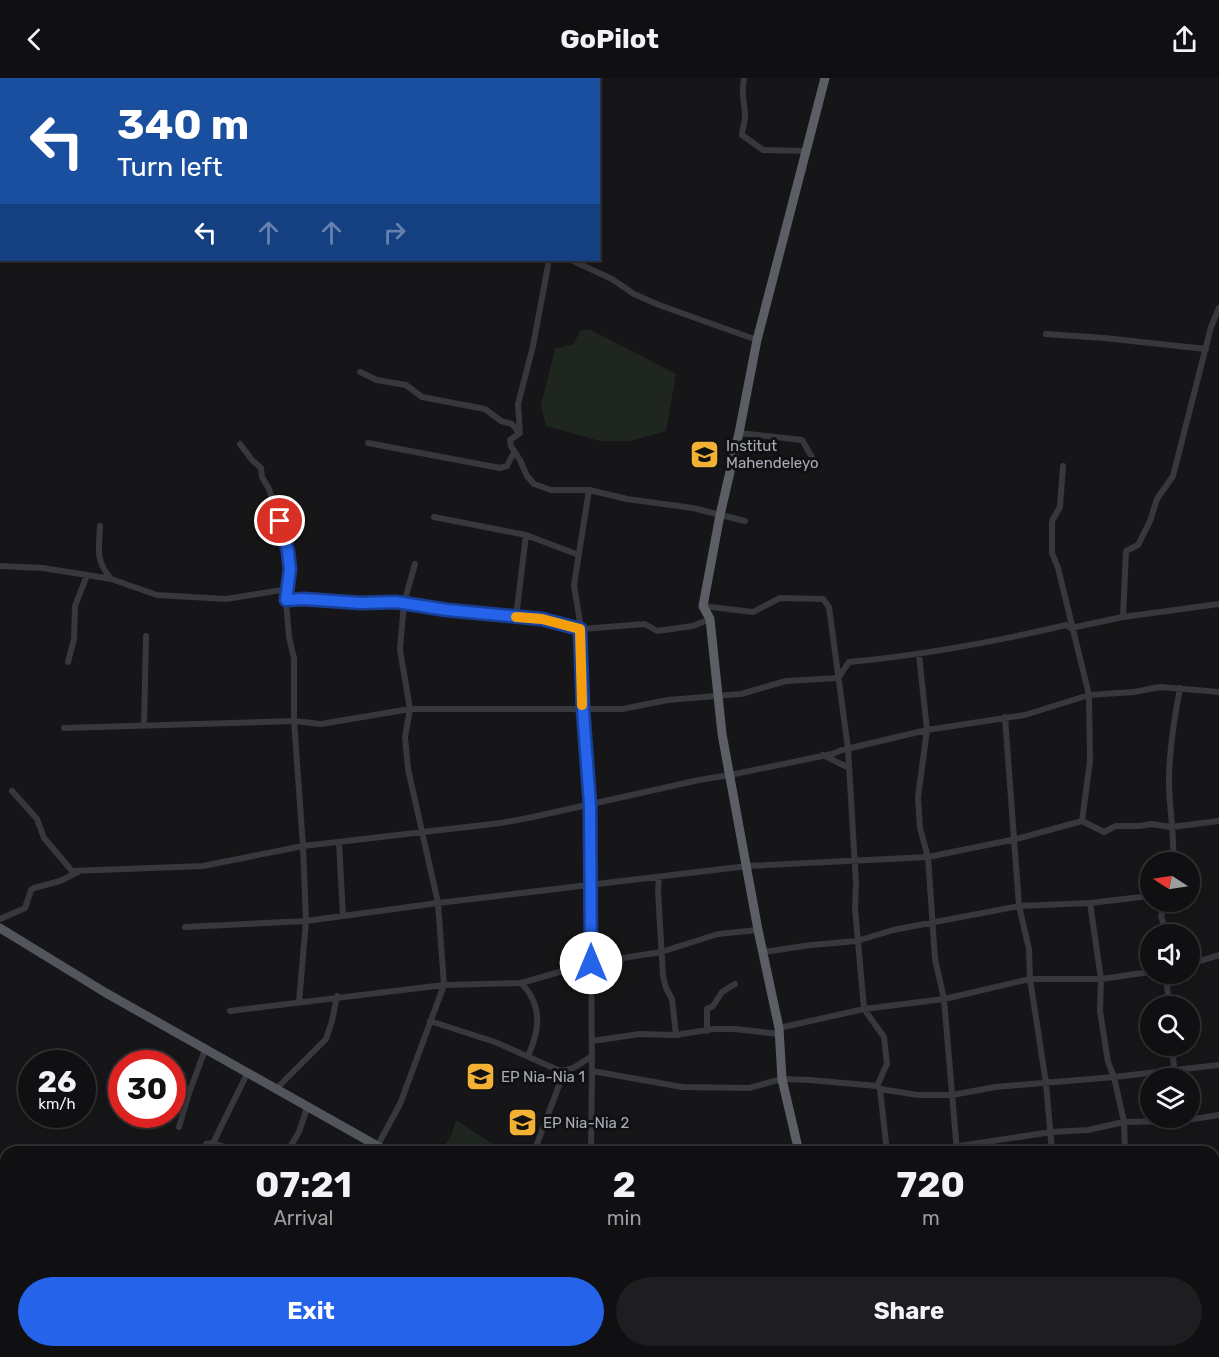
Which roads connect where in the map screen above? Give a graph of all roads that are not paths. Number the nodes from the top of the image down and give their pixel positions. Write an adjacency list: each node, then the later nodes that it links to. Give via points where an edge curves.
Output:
1 (744, 78): 3 (street, via 741,93 746,118 742,135 764,150)
2 (825, 78): 3 (highway)
3 (807, 151): 8 (highway)
4 (549, 261): 11 (street, via 518,404)
5 (573, 261): 8 (street, via 659,305)
6 (1219, 308): 9 (street)
7 (1046, 334): 9 (street)
8 (757, 340): 12 (highway)
9 (1206, 349): 35 (street, via 1173,476 1157,499 1138,545 1126,551)
10 (360, 372): 11 (street, via 377,380 406,385 422,397 485,409)
11 (520, 433): 15 (street, via 510,440)
12 (739, 433): 16 (street, via 802,440); 19 (highway)
13 (368, 443): 15 (street, via 500,468 507,466)
14 (240, 444): 29 (street, via 261,468 280,521 290,561)
15 (514, 452): 18 (street, via 534,484 551,490)
16 (813, 459)
17 (1064, 466): 37 (street, via 1060,507 1052,521 1052,553)
18 (589, 490): 19 (street); 24 (street)
19 (720, 515): 21 (street); 33 (highway)
20 (434, 517): 23 (street)
21 (745, 521)
22 (100, 526): 28 (street, via 99,558)
23 (526, 535): 24 (street); 34 (street)
24 (579, 555): 38 (street, via 574,585)
25 (415, 564): 31 (street)
26 (0, 566): 27 (street)
27 (87, 575): 28 (street); 41 (street, via 75,606 74,639)
28 (111, 579): 29 (street, via 157,595 226,599)
29 (288, 589): 30 (street)
30 (286, 600): 31 (street); 50 (street, via 294,658)
31 (405, 603): 34 (street); 47 (street, via 400,650)
32 (1219, 604): 35 (street)
33 (703, 606): 36 (highway); 42 (street, via 753,612 780,598 823,599 829,607)
34 (516, 617): 38 (street)
35 (1123, 617): 37 (street)
36 (710, 619): 38 (street, via 693,626 657,631 645,624); 45 (highway)
37 (1071, 628): 40 (street, via 1066,625); 46 (street)
38 (580, 629): 48 (street)
39 (146, 636): 51 (street)
40 (919, 655): 42 (street, via 849,662); 53 (street)
41 (68, 662)
42 (838, 678): 45 (street, via 786,681 741,694); 54 (street)
43 (1180, 688): 44 (street); 46 (street); 62 (street, via 1170,750)
44 (1219, 692)
45 (718, 695): 48 (street, via 622,709); 57 (highway)
46 (1089, 695): 49 (street, via 1025,715); 60 (street, via 1090,761)
47 (410, 710): 48 (street); 50 (street, via 321,724); 63 (street, via 406,755)
48 (583, 710): 59 (street)
49 (1005, 717): 53 (street); 64 (street)
50 (294, 721): 51 (street); 66 (street)
51 (144, 726): 52 (street)
52 (64, 728)
53 (927, 730): 54 (street); 68 (street, via 918,797 920,828)
54 (848, 749): 55 (street); 56 (street)
55 (822, 755): 56 (street); 57 (street)
56 (849, 768): 69 (street)
57 (730, 775): 59 (street); 70 (highway)
58 (12, 791): 71 (street, via 37,819 52,850 72,871)
59 (590, 805): 63 (street); 73 (street)
60 (1082, 821): 62 (street, via 1104,832 1116,825); 64 (street)
61 (1219, 821): 62 (street)
62 (1171, 827): 67 (street)
63 (421, 832): 65 (street); 75 (street)
64 (1016, 839): 68 (street); 77 (street)
65 (339, 842): 66 (street); 78 (street)
66 (303, 846): 71 (street, via 203,866); 80 (street)
67 (1172, 852)
68 (928, 857): 69 (street); 81 (street)
69 (853, 860): 70 (street); 85 (street)
70 (748, 866): 72 (street); 84 (highway)
71 (78, 872): 79 (street, via 34,888 25,908)
72 (659, 877): 73 (street); 86 (street)
73 (591, 884): 75 (street); 90 (street)
74 (1140, 897): 76 (street)
75 (438, 903): 78 (street); 96 (street)
76 (1090, 903): 77 (street); 93 (street)
77 (1019, 906): 81 (street); 92 (street, via 1029,949)
78 (342, 916): 80 (street)
79 (0, 919)
80 (306, 921): 82 (street); 99 (street)
81 (932, 922): 85 (street); 98 (street)
82 (185, 927)
83 (0, 928): 107 (main road)
84 (758, 930): 86 (street, via 718,934); 87 (highway)
85 (857, 941): 87 (street); 100 (street)
86 (661, 952): 90 (street); 105 (street)
87 (764, 952): 104 (highway)
88 (1219, 955): 89 (street)
89 (1200, 960)
90 (591, 963): 94 (street); 106 (street)
91 (1140, 973): 93 (street)
92 (1030, 979): 93 (street); 98 (street); 118 (street)
93 (1101, 979): 116 (street, via 1100,1011 1107,1062)
94 (521, 983): 96 (street); 108 (street, via 527,989 538,1021)
95 (735, 984): 103 (street, via 707,1009)
96 (444, 985): 97 (street); 102 (street)
97 (337, 996): 99 (street); 120 (street, via 326,1039)
98 (944, 999): 100 (street); 121 (street)
99 (299, 1002): 101 (street)
100 (864, 1009): 104 (street); 119 (street, via 884,1037 887,1064)
101 (230, 1011)
102 (429, 1021): 108 (street); 134 (street, via 400,1104)
103 (707, 1030): 104 (street); 105 (street)
104 (779, 1031): 117 (highway)
105 (676, 1035): 106 (street, via 640,1034)
106 (592, 1041): 109 (street)
107 (205, 1050): 114 (main road); 122 (street)
108 (528, 1056): 113 (street)
109 (592, 1056): 112 (street); 113 (street)
110 (1219, 1065): 111 (street)
111 (1185, 1068)
112 (592, 1071): 117 (street, via 682,1087 749,1088); 136 (street)
113 (564, 1072): 135 (street)
114 (247, 1074): 120 (main road); 129 (street)
115 (1140, 1074): 116 (street)
116 (1114, 1077): 118 (street); 127 (street)
117 (782, 1079): 119 (street); 137 (highway)
118 (1046, 1083): 121 (street); 128 (street)
119 (879, 1087): 121 (street, via 918,1095); 138 (street)
120 (275, 1090): 123 (main road)
121 (952, 1095): 139 (street)
122 (186, 1103)
123 (308, 1108): 132 (street); 133 (main road)
124 (1219, 1115): 125 (street)
125 (1200, 1117)
126 (1140, 1121): 127 (street)
127 (1124, 1122): 128 (street, via 1088,1131); 142 (street)
128 (1051, 1132): 140 (street); 141 (street)
129 (213, 1143): 130 (street); 131 (street)
130 (205, 1146)
131 (222, 1146)
132 (291, 1146)
133 (371, 1146)
134 (378, 1146)
135 (536, 1146)
136 (591, 1146)
137 (798, 1146)
138 (885, 1146)
139 (956, 1146)
140 (977, 1146)
141 (1052, 1146)
142 (1125, 1146)

